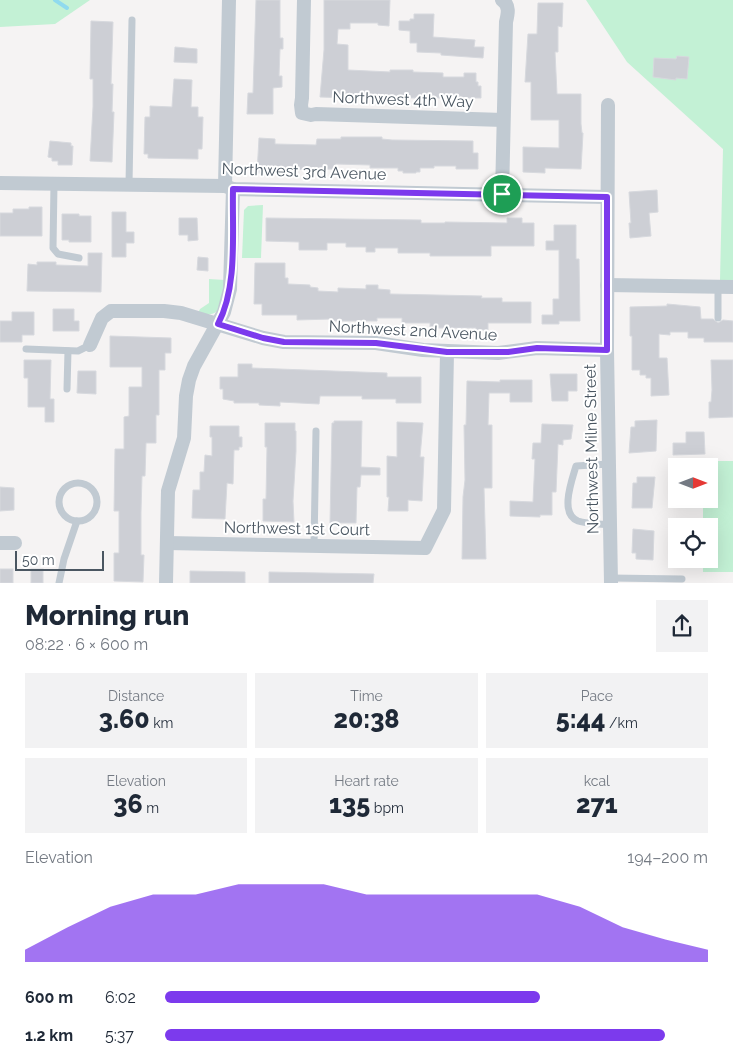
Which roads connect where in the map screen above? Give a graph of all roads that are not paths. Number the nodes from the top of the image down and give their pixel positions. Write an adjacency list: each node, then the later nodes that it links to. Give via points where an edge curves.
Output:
1 (229, 0): 10 (street)
2 (304, 0): 6 (street, Northwest 4th Way, via 302,113)
3 (503, 1): 6 (street, via 508,11)
4 (132, 20): 9 (lane)
5 (608, 105): 12 (street, Northwest Milne Street)
6 (503, 120): 11 (street)
7 (0, 183): 8 (street, Northwest 3rd Avenue)
8 (54, 184): 9 (street, Northwest 3rd Avenue); 13 (lane, via 53,248 58,254)
9 (129, 184): 10 (street, Northwest 3rd Avenue)
10 (229, 187): 11 (street, Northwest 3rd Avenue); 18 (street, via 230,289)
11 (502, 194): 12 (street, Northwest 3rd Avenue)
12 (607, 197): 14 (street, Northwest Milne Street)
13 (79, 258)
14 (607, 285): 15 (street); 21 (street, Northwest Milne Street)
15 (718, 287): 16 (street); 17 (lane)
16 (733, 287)
17 (718, 318)
18 (218, 324): 19 (street, Northwest 2nd Avenue, via 181,313 111,311 102,318); 23 (street, Northwest 2nd Avenue, via 284,342 376,343); 31 (street, via 189,380 184,438 168,491)
19 (90, 345): 22 (lane, via 78,351)
20 (26, 349): 22 (lane)
21 (607, 350): 23 (street, Northwest 2nd Avenue, via 537,348 502,353); 26 (street, Northwest Milne Street)
22 (68, 351): 24 (lane)
23 (447, 352): 32 (street, Northwest 1st Court, via 444,510 426,548)
24 (67, 389)
25 (316, 431): 32 (lane)
26 (609, 464): 28 (street, Northwest Milne Street); 28 (lane, via 576,466 568,504 571,515 577,520)
27 (77, 521): 27 (lane, via 87,519 95,511 97,500 89,487 73,483 59,498 60,509 67,518); 35 (lane)
28 (610, 525): 34 (street, Northwest Milne Street)
29 (0, 543): 30 (street)
30 (15, 543)
31 (167, 543): 32 (street, Northwest 1st Court); 36 (street)
32 (314, 546)
33 (682, 579): 34 (lane)
34 (611, 580)
35 (59, 583)
36 (166, 583)

